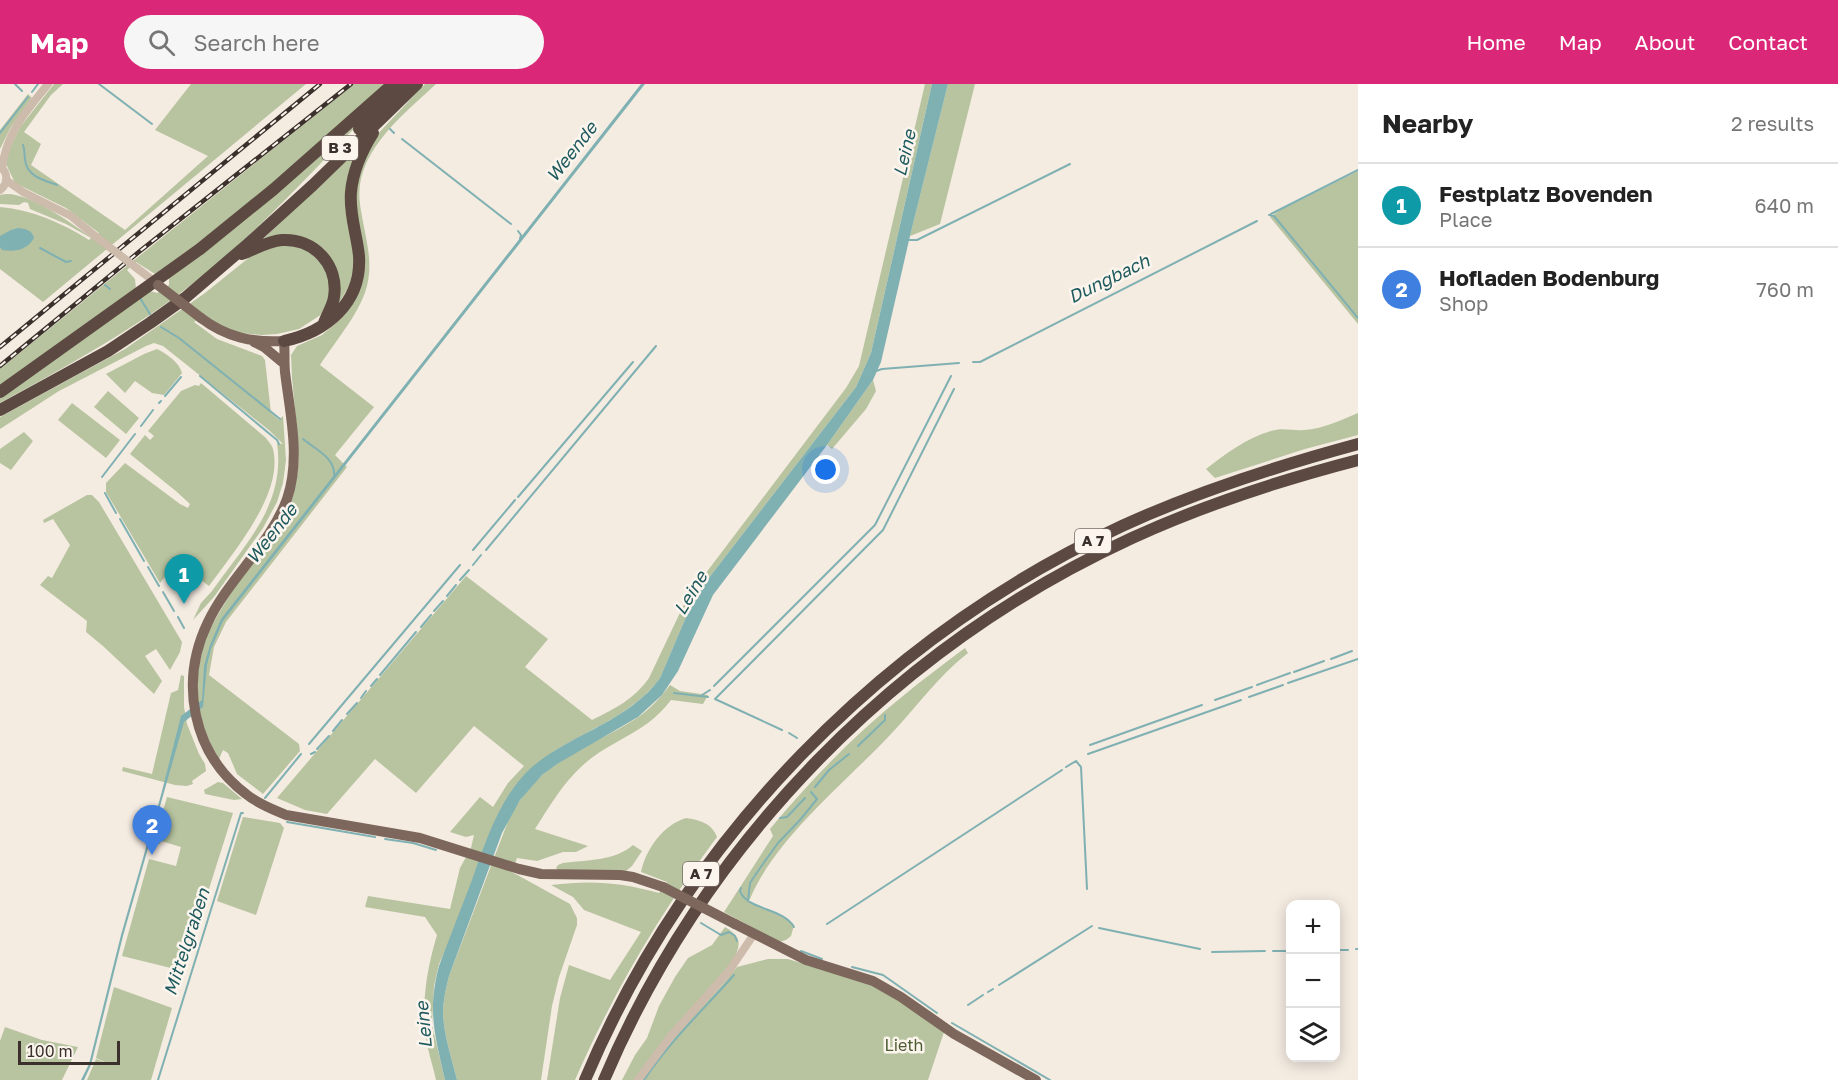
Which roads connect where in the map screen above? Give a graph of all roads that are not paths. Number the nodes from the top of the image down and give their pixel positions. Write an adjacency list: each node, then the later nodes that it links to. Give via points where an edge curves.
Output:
1 (48, 84): 6 (street)
2 (393, 84): 11 (highway, via 274,189)
3 (404, 84): 9 (highway, B 3)
4 (417, 84): 5 (highway, B 3)
5 (384, 117): 9 (highway, B 3); 12 (highway, via 362,151 353,174 351,208 359,257 355,286 339,312)
6 (2, 152): 7 (street)
7 (1, 167): 8 (street, via 6,175)
8 (3, 186): 11 (street, bridge, via 71,216)
9 (279, 215): 10 (highway, B 3)
10 (233, 258): 12 (highway, via 283,240 315,249 327,261 334,278 332,306); 17 (highway, B 3, via 162,315 108,351)
11 (157, 283): 13 (main road, bridge, via 225,333); 16 (highway)
12 (322, 327): 14 (highway)
13 (251, 340): 14 (main road); 15 (main road)
14 (282, 341): 15 (main road)
15 (283, 366): 20 (main road, bridge, via 294,453 287,499 208,622 193,668 196,721 221,772 247,795 286,815 405,835 542,874 633,877 663,887)
16 (0, 392)
17 (0, 410)
18 (1358, 444): 21 (highway, A 7, via 1205,492 1093,540 985,603 883,678 792,764 712,859 645,962)
19 (1358, 460): 22 (highway, A 7, via 1214,504 1102,552 993,616 893,690 802,776 725,869 655,976)
20 (754, 934): 23 (street, via 729,971); 24 (main road, via 806,960 879,984 954,1034)
21 (585, 1080)
22 (603, 1080)
23 (638, 1080)
24 (1036, 1080)

